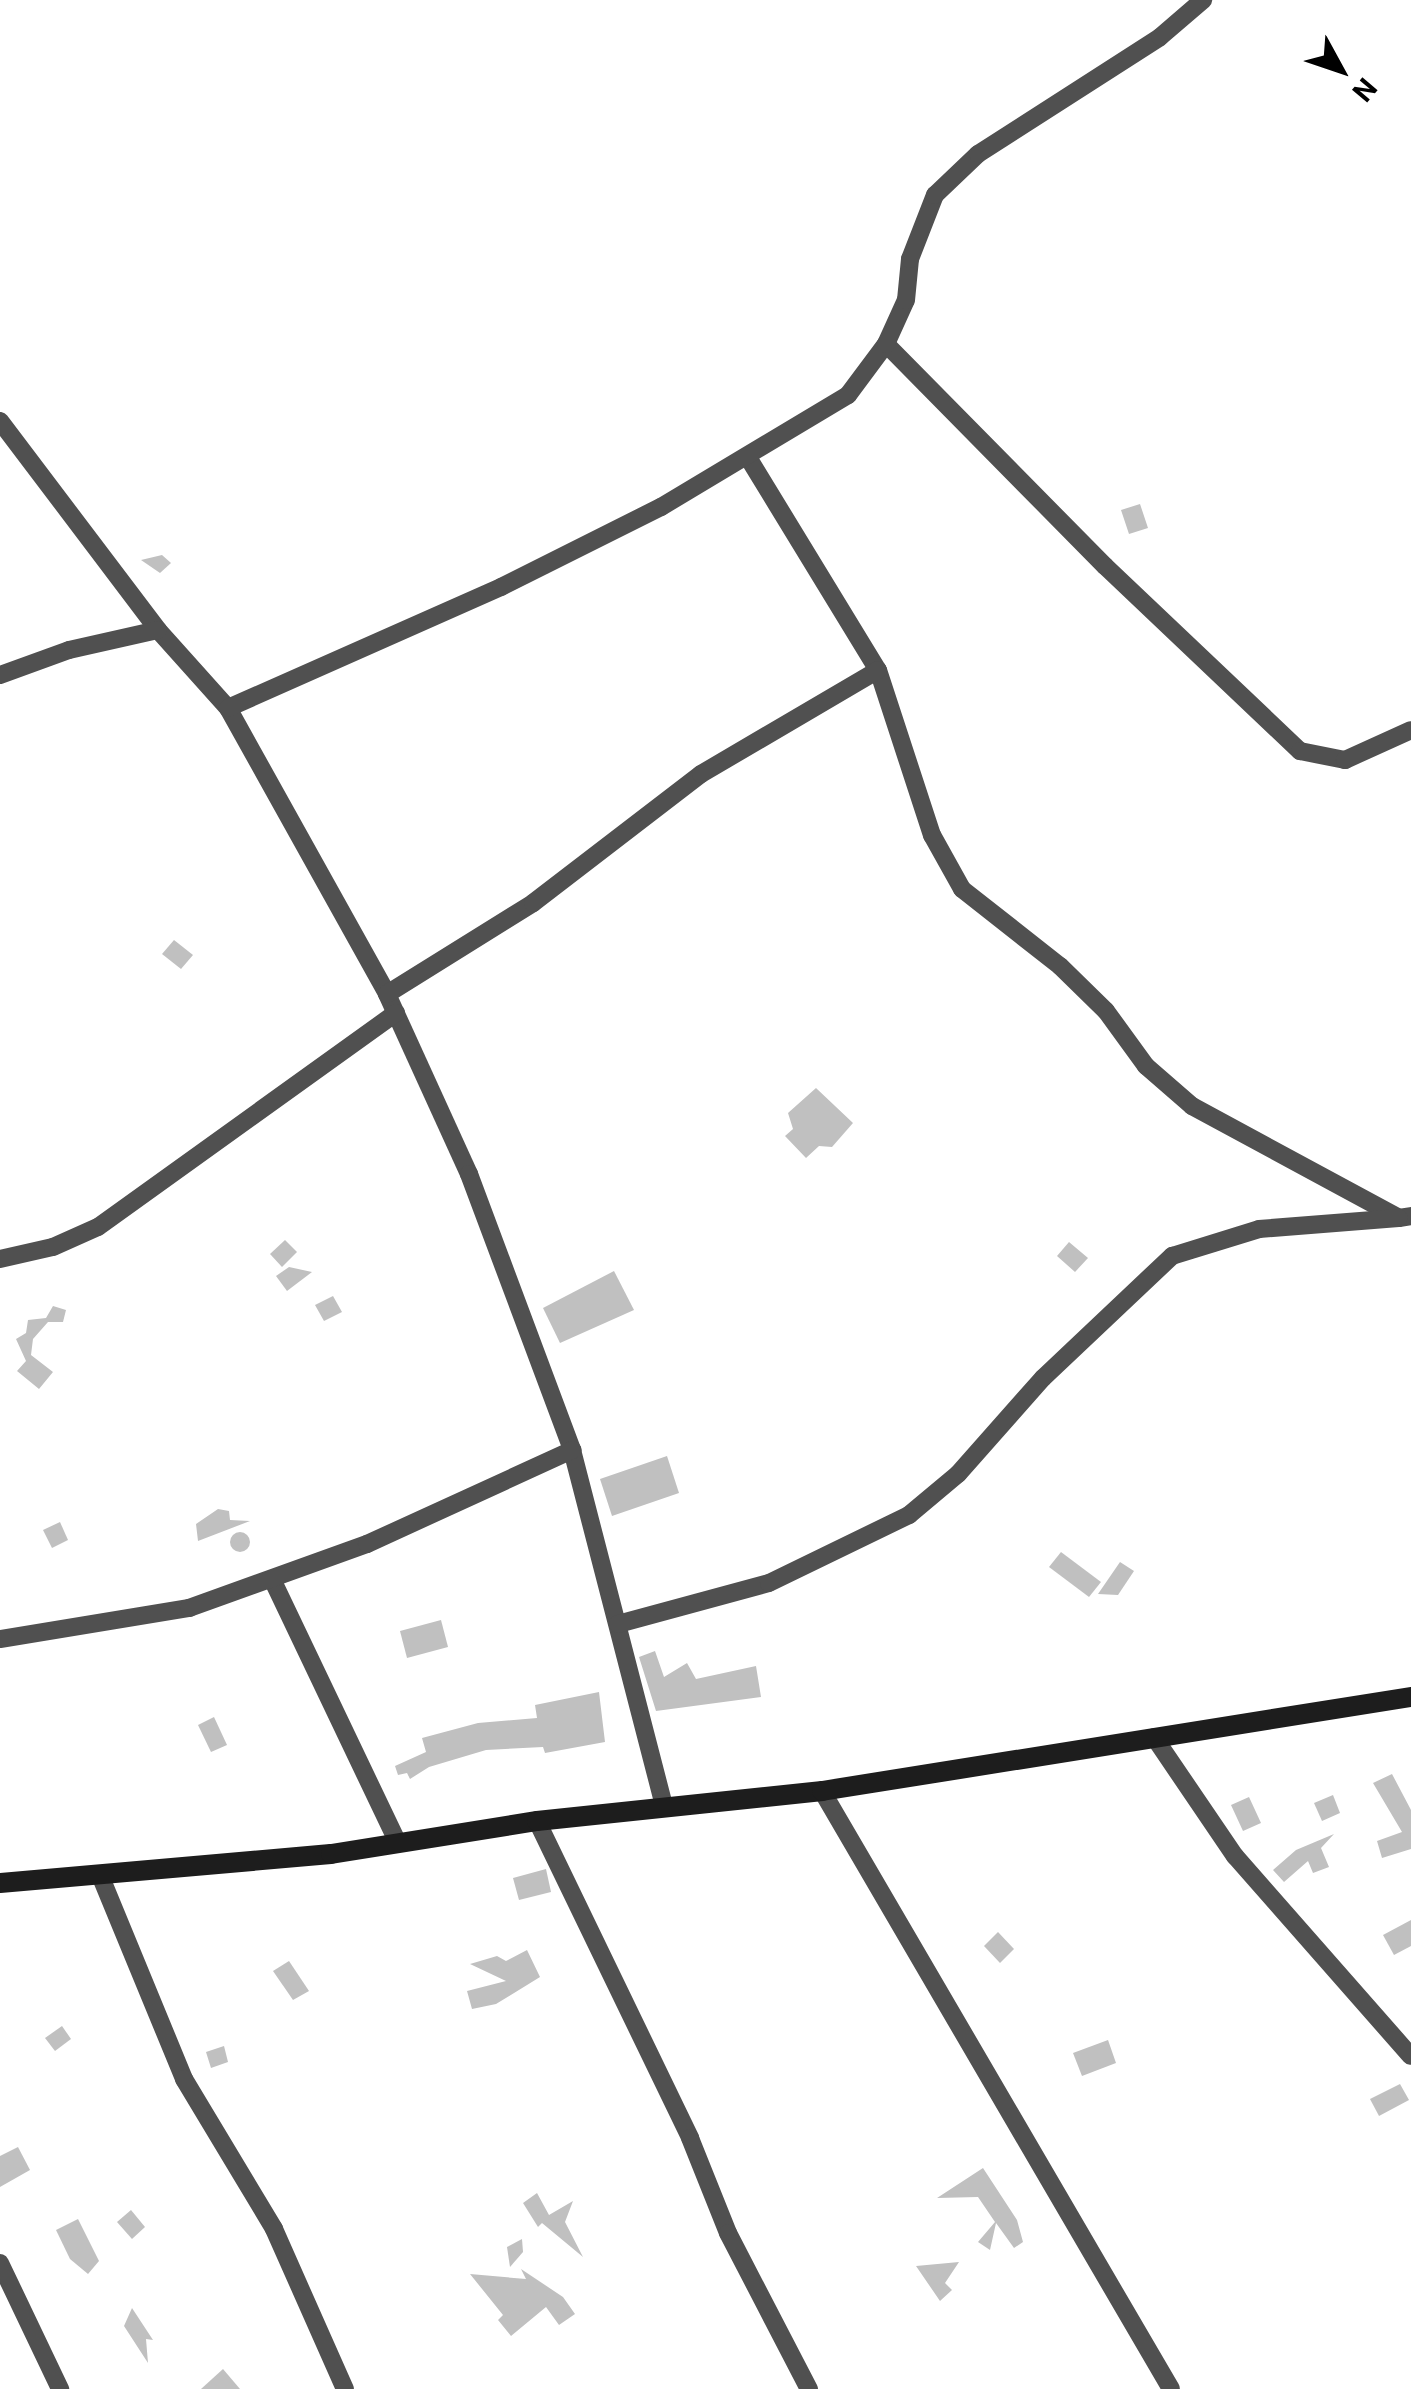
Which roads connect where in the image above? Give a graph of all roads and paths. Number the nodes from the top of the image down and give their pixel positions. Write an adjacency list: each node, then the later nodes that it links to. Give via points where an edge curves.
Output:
1 (1203, 0): 2 (street, via 1160,37 978,154 935,195 910,259 906,300)
2 (886, 344): 4 (street, via 848,395); 9 (street, via 1078,540 1300,751 1344,760)
3 (0, 421): 5 (street)
4 (749, 459): 6 (street); 8 (street, via 501,587)
5 (158, 630): 7 (street, via 69,650); 8 (street)
6 (878, 670): 10 (street, via 700,774 533,904); 12 (street, via 932,835 962,890 1060,966 1106,1011 1146,1066 1192,1106)
7 (0, 675)
8 (228, 708): 10 (street)
9 (1411, 730)
10 (387, 994): 11 (street)
11 (396, 1013): 13 (street, via 98,1227); 14 (street, via 469,1174)
12 (1405, 1217): 16 (street, via 1259,1229 1218,1236 1172,1256 1043,1378 958,1474 909,1515 769,1583)
13 (0, 1260)
14 (572, 1450): 15 (street, via 367,1544); 16 (street)
15 (272, 1579): 17 (street, via 189,1608); 23 (street)
16 (618, 1624): 21 (street)
17 (0, 1638)
18 (1411, 1697): 19 (main road)
19 (1154, 1737): 20 (main road); 26 (street, via 1236,1856)
20 (822, 1792): 21 (main road); 31 (street)
21 (664, 1807): 22 (main road)
22 (537, 1821): 23 (main road); 30 (street, via 690,2138 728,2233)
23 (398, 1843): 24 (main road)
24 (100, 1875): 25 (main road); 29 (street, via 184,2079 274,2229)
25 (0, 1883)
26 (1411, 2056)
27 (0, 2263): 28 (street)
28 (60, 2389)
29 (345, 2389)
30 (809, 2389)
31 (1171, 2389)

